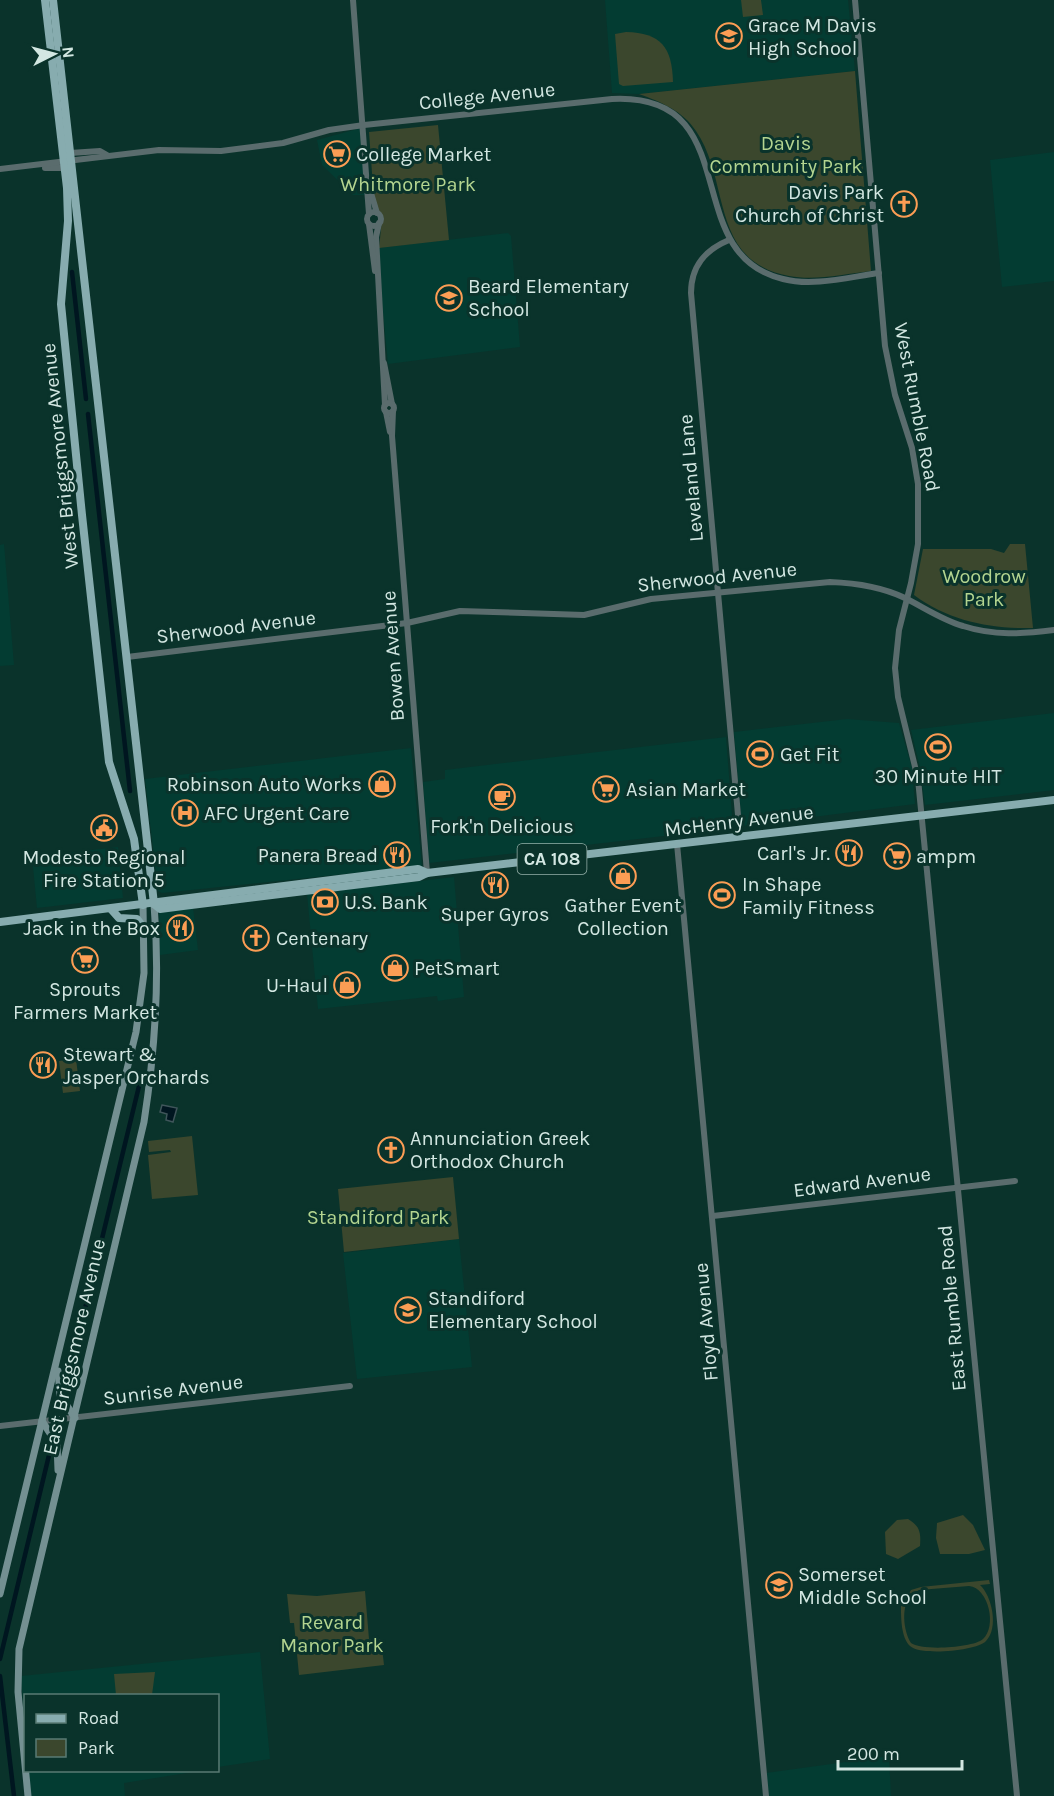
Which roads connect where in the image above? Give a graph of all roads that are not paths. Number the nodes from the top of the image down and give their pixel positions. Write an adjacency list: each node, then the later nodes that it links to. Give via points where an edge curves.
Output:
1 (45, 0): 6 (main road, West Briggsmore Avenue)
2 (53, 0): 6 (main road, West Briggsmore Avenue)
3 (353, 0): 5 (street)
4 (855, 0): 14 (street, West Rumble Road)
5 (364, 125): 6 (street, College Avenue, via 329,130 283,144 221,151 165,149); 8 (street); 13 (street, College Avenue, via 612,99 646,100 678,118 696,139)
6 (65, 161): 7 (street, College Avenue, via 26,170); 20 (main road, West Briggsmore Avenue); 27 (main road, West Briggsmore Avenue, via 68,214 61,304 80,504 109,762 134,839)
7 (0, 169)
8 (369, 190): 9 (street); 10 (street)
9 (377, 213): 10 (street); 11 (street)
10 (369, 214): 12 (street)
11 (379, 223): 12 (street); 15 (street)
12 (369, 224): 15 (street)
13 (729, 240): 14 (street, College Avenue, via 762,272 783,279 808,281); 16 (street, Leveland Lane, via 705,255 694,272 691,290)
14 (879, 273): 17 (street, West Rumble Road, via 890,374 912,448 918,484 918,544)
15 (377, 277): 18 (street, Bowen Avenue)
16 (717, 591): 17 (street, Sherwood Avenue, via 845,582 876,587); 18 (street, Sherwood Avenue, via 651,599 593,614 474,610); 23 (street, Leveland Lane)
17 (908, 599): 19 (street, Sherwood Avenue, via 947,621 974,629 1011,634); 22 (street, West Rumble Road, via 897,642 896,684 915,762)
18 (407, 623): 20 (street, Sherwood Avenue); 25 (street, Bowen Avenue)
19 (1054, 630)
20 (127, 657): 26 (main road, West Briggsmore Avenue)
21 (1054, 800): 22 (main road, McHenry Avenue / CA 108)
22 (921, 816): 23 (main road, McHenry Avenue / CA 108); 32 (street, East Rumble Road)
23 (740, 837): 24 (main road, McHenry Avenue / CA 108)
24 (677, 844): 25 (main road, McHenry Avenue / CA 108); 33 (street, Floyd Avenue)
25 (427, 873): 26 (main road, McHenry Avenue / CA 108, via 418,869 159,900)
26 (154, 904): 27 (main road, McHenry Avenue / CA 108); 36 (main road, East Briggsmore Avenue, via 156,981 146,1115)
27 (143, 905): 28 (main road, McHenry Avenue / CA 108); 30 (main road, East Briggsmore Avenue)
28 (111, 909): 29 (main road, McHenry Avenue / CA 108); 30 (main road, via 119,918 137,919)
29 (0, 922)
30 (144, 928): 34 (main road, East Briggsmore Avenue, via 144,973 136,1032)
31 (1015, 1181): 32 (street, Edward Avenue)
32 (957, 1187): 33 (street, Edward Avenue); 45 (street, East Rumble Road)
33 (712, 1216): 44 (street, Floyd Avenue)
34 (60, 1348): 36 (main road, via 60,1395); 37 (main road, East Briggsmore Avenue)
35 (350, 1386): 36 (street, Sunrise Avenue)
36 (75, 1418): 37 (street, Sunrise Avenue); 39 (main road, East Briggsmore Avenue)
37 (42, 1421): 38 (street, Sunrise Avenue); 39 (main road, via 54,1437 59,1455); 40 (main road, East Briggsmore Avenue)
38 (0, 1426)
39 (55, 1496): 41 (main road, East Briggsmore Avenue, via 19,1649 18,1692)
40 (0, 1594)
41 (24, 1754)
42 (26, 1772): 43 (main road, East Briggsmore Avenue)
43 (28, 1796)
44 (766, 1796)
45 (1017, 1796)

